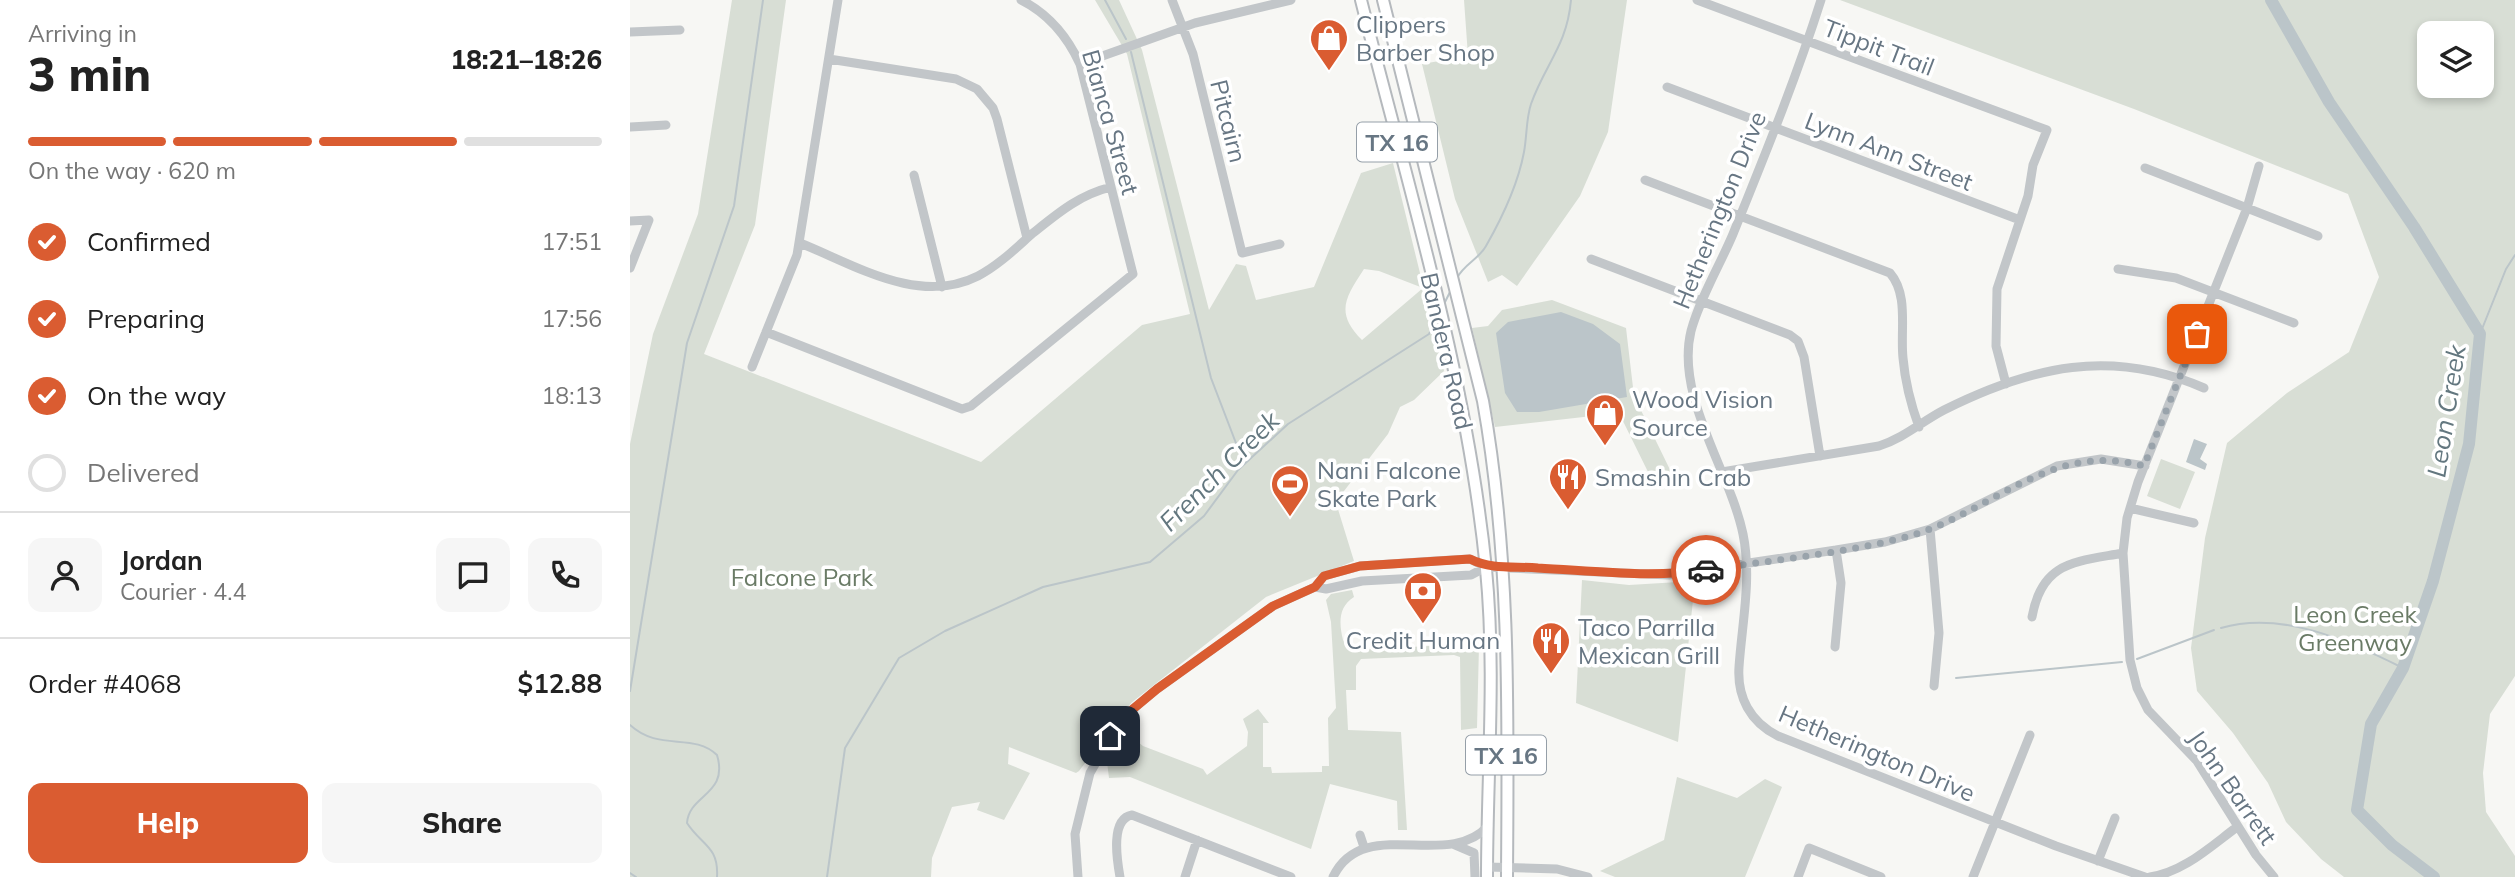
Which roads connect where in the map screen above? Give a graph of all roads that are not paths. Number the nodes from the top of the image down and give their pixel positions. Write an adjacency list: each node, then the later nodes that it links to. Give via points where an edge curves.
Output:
1 (838, 0): 14 (street)
2 (1021, 0): 15 (street, Bianca Street, via 1053,23)
3 (1172, 0): 10 (street, Pitcairn)
4 (1284, 0): 5 (street); 10 (street)
5 (1291, 0)
6 (1361, 0): 30 (main road, Bandera Road / TX 16)
7 (1383, 0): 27 (main road, Bandera Road / TX 16)
8 (1697, 0): 13 (street, Tippit Trail)
9 (1821, 0): 13 (street, Hetherington Drive)
10 (1184, 27): 15 (street); 34 (street, Pitcairn, via 1242,253)
11 (680, 30): 12 (street)
12 (630, 32)
13 (1808, 41): 19 (street, Hetherington Drive); 28 (street, Tippit Trail, via 2047,130)
14 (829, 59): 32 (street, via 956,79 977,89 997,119); 33 (street)
15 (1080, 64): 24 (street, Bianca Street)
16 (1667, 88): 19 (street, Lynn Ann Street)
17 (666, 125): 18 (street)
18 (630, 127)
19 (1774, 128): 26 (street, Hetherington Drive); 28 (street, Lynn Ann Street)
20 (2259, 166): 25 (street, John Barrett)
21 (2145, 167): 25 (street)
22 (914, 176): 38 (street)
23 (1645, 180): 26 (street)
24 (1111, 187): 32 (street, via 1074,201); 42 (street, Bianca Street, via 1133,274 971,406 961,409)
25 (2247, 208): 31 (street); 39 (street, John Barrett)
26 (1741, 215): 40 (street, Hetherington Drive); 47 (street, via 1883,269 1895,279 1902,299 1907,384)
27 (1437, 217): 30 (main road); 58 (main road, Bandera Road / TX 16, via 1483,401)
28 (2020, 220): 45 (street, via 2001,271 1995,308 1996,345)
29 (630, 221): 36 (street, via 649,220)
30 (1417, 223): 57 (main road, Bandera Road / TX 16, via 1474,475)
31 (2318, 236)
32 (1027, 238): 38 (street, via 979,275)
33 (800, 243): 38 (street, via 904,284); 42 (street)
34 (1280, 244)
35 (1591, 258): 40 (street)
36 (630, 268)
37 (2118, 269): 39 (street, via 2176,278)
38 (942, 287)
39 (2214, 291): 41 (street); 44 (street, John Barrett)
40 (1703, 301): 48 (street, via 1798,341); 50 (street, Hetherington Drive, via 1691,332 1690,374)
41 (2294, 323)
42 (766, 332): 43 (street)
43 (752, 367)
44 (2179, 377): 45 (street, via 2137,366 2088,364 2040,372); 46 (street); 49 (street, John Barrett)
45 (2006, 384): 47 (street, via 1946,409)
46 (2204, 388)
47 (1919, 427): 48 (street, via 1879,446)
48 (1820, 456): 50 (street)
49 (2144, 466): 51 (street, John Barrett); 53 (street, via 2101,459 2057,466)
50 (1722, 472): 56 (street, Hetherington Drive, via 1743,533)
51 (2130, 508): 52 (street); 55 (street, John Barrett)
52 (2194, 523)
53 (1930, 529): 54 (street); 62 (street, via 1939,625)
54 (1836, 550): 56 (street); 61 (street, via 1841,583)
55 (2123, 553): 60 (street, via 2070,563 2052,573 2039,590); 67 (street, John Barrett, via 2130,660 2137,688 2148,710 2196,761)
56 (1747, 564): 58 (street, via 1669,575); 65 (street, Hetherington Drive, via 1739,684 1756,720 1778,736)
57 (1486, 567): 58 (street); 59 (street, via 1471,575); 59 (street, via 1470,559 1360,566 1324,576); 66 (main road, Bandera Road / TX 16)
58 (1504, 567): 74 (main road, Bandera Road / TX 16)
59 (1315, 587): 75 (street, via 1273,606 1121,719 1083,792 1075,834)
60 (2032, 617)
61 (1835, 647)
62 (1934, 686)
63 (2030, 735): 65 (street)
64 (2115, 818): 72 (street)
65 (1995, 822): 72 (street, Hetherington Drive); 84 (street)
66 (1488, 826): 70 (street, via 1474,839); 73 (main road, Bandera Road / TX 16)
67 (2238, 827): 85 (street, Hetherington Drive, via 2186,864); 86 (street, John Barrett)
68 (1360, 835): 71 (street)
69 (1197, 840): 76 (street, via 1136,815 1124,817 1119,823 1117,847); 77 (street); 78 (street)
70 (1452, 843): 71 (street); 80 (street, via 1474,853)
71 (1364, 847): 79 (street, via 1349,855)
72 (2098, 861): 85 (street, Hetherington Drive)
73 (1487, 872): 74 (street)
74 (1507, 872): 81 (street, via 1556,869)
75 (1077, 877)
76 (1120, 877)
77 (1185, 877)
78 (1291, 877)
79 (1333, 877)
80 (1475, 877)
81 (1588, 877)
82 (1798, 877): 83 (street, via 1809,848)
83 (1881, 877)
84 (1973, 877)
85 (2147, 877)
86 (2274, 877)

